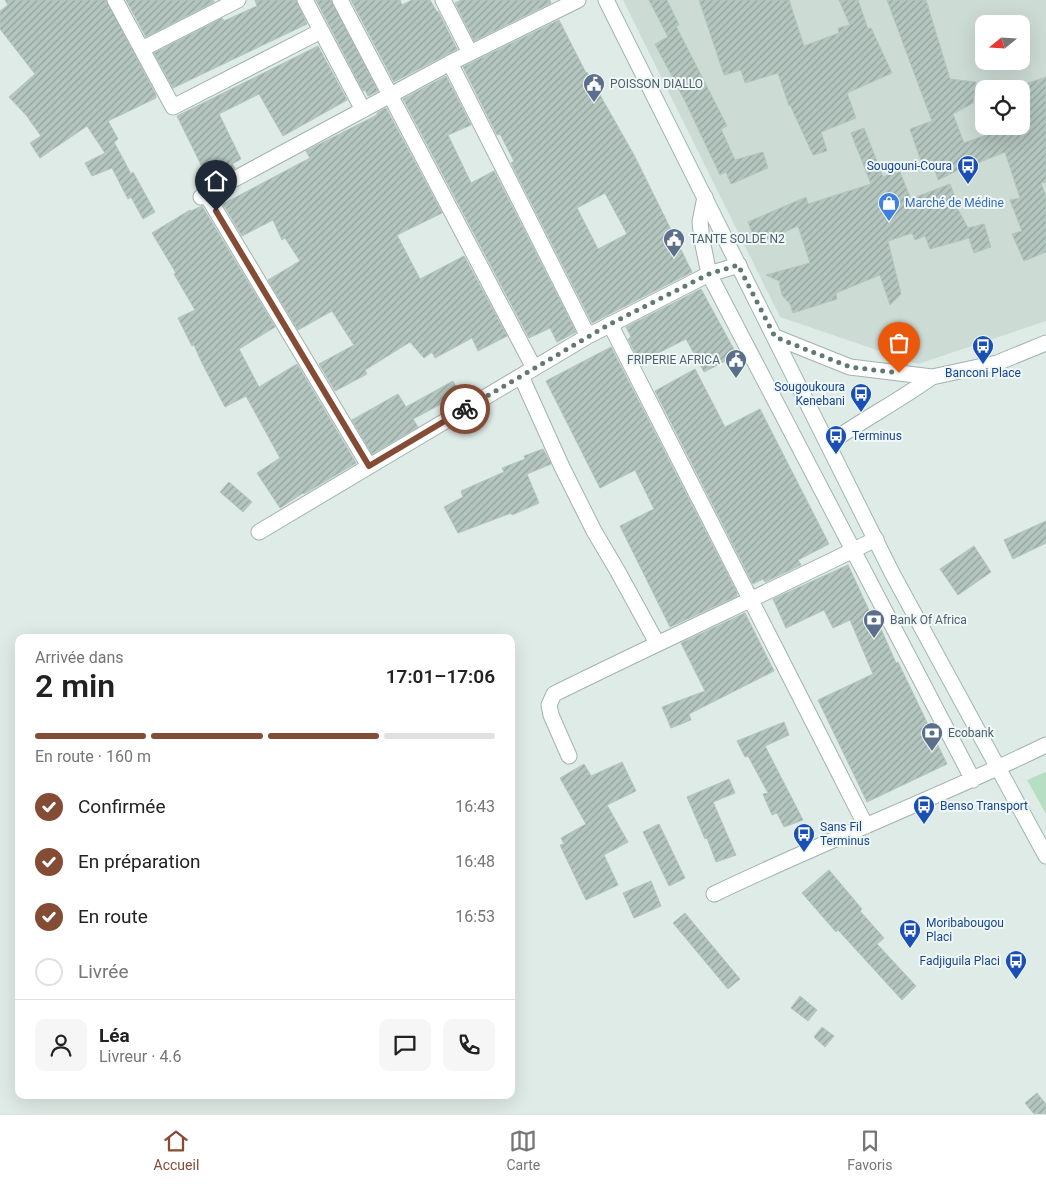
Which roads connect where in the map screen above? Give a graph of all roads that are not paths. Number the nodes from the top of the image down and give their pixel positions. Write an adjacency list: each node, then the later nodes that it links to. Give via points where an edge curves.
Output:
1 (115, 0): 9 (street)
2 (238, 0): 9 (street)
3 (305, 0): 8 (street)
4 (340, 0): 12 (street)
5 (442, 0): 10 (street)
6 (578, 0): 10 (street)
7 (606, 0): 14 (street)
8 (321, 31): 9 (street, via 173,108); 13 (street)
9 (142, 49)
10 (470, 53): 11 (street)
11 (450, 64): 12 (street); 18 (street)
12 (390, 95): 13 (street); 21 (street)
13 (362, 110): 24 (street, via 203,195)
14 (705, 197): 15 (street); 16 (street, via 700,222)
15 (738, 265): 16 (street); 19 (street)
16 (709, 274): 17 (street); 27 (street)
17 (610, 324): 18 (street); 28 (street)
18 (588, 336): 21 (street)
19 (775, 337): 22 (street, via 850,367); 23 (street)
20 (1046, 343): 22 (street, via 996,363)
21 (527, 372): 24 (street); 29 (street, via 562,467)
22 (932, 377): 23 (street)
23 (828, 444): 26 (street)
24 (369, 466): 25 (street)
25 (259, 532)
26 (876, 539): 27 (street); 32 (street)
27 (852, 551): 28 (street); 33 (street)
28 (751, 600): 29 (street); 34 (street)
29 (656, 644): 31 (street, via 554,694 549,705 551,715)
30 (1046, 745): 32 (street)
31 (569, 756)
32 (998, 768): 33 (street); 35 (street)
33 (973, 780): 34 (street)
34 (866, 826): 36 (street)
35 (1046, 856)
36 (714, 894)

